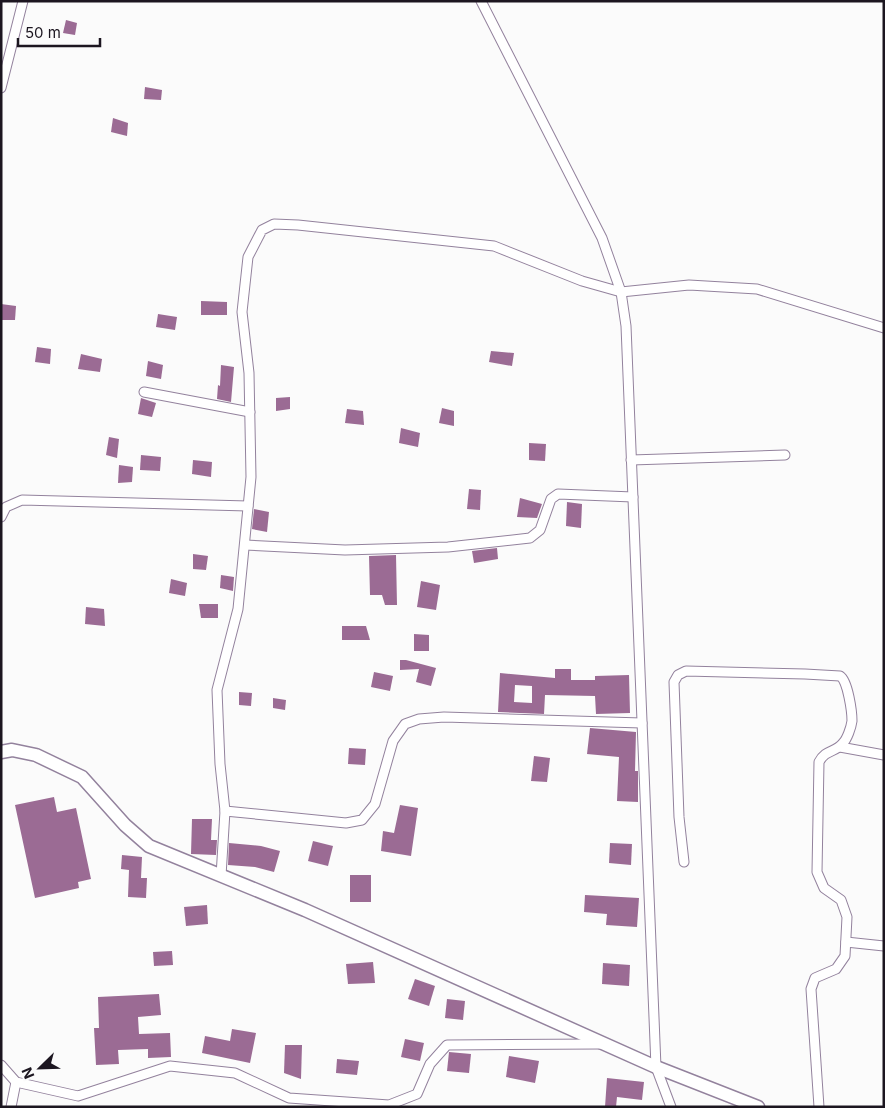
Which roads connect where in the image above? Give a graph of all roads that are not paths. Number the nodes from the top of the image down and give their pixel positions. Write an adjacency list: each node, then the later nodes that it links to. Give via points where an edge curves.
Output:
1 (22, 1): 3 (street)
2 (481, 1): 4 (street, via 602,238)
3 (1, 88)
4 (621, 292): 5 (street, via 689,285 757,289); 7 (street, via 582,281 494,246 274,224 262,230 248,257 242,312); 9 (street, via 626,326)
5 (884, 328)
6 (144, 392): 7 (street)
7 (250, 412): 11 (street)
8 (785, 455): 9 (street)
9 (631, 460): 10 (street)
10 (633, 497): 13 (street, via 558,494 552,499 540,530 530,538 448,547 345,550); 14 (street)
11 (248, 506): 12 (street, via 22,500 6,507); 13 (street)
12 (1, 517)
13 (244, 545): 18 (street, via 238,609 217,690)
14 (642, 723): 18 (street, via 419,719 405,724 393,741 375,804 362,820 346,823); 25 (street)
15 (840, 747): 17 (street); 19 (street, via 852,721 847,686 840,676 686,671 678,675 674,682 675,722); 21 (street, via 823,755 819,762 817,872 824,888 841,900 847,917)
16 (1, 752): 20 (street, via 12,750 36,755 82,777 148,846)
17 (884, 755)
18 (225, 811): 20 (street)
19 (684, 862)
20 (221, 876): 23 (street, via 305,910)
21 (846, 942): 22 (street); 30 (street, via 845,956 836,969 815,978 811,989)
22 (884, 946)
23 (605, 1044): 25 (street); 26 (street, via 447,1045 430,1064 417,1094 390,1105 289,1098 235,1073 170,1066 78,1096)
24 (1, 1065): 26 (street)
25 (656, 1067): 28 (street); 29 (street)
26 (16, 1082): 27 (street)
27 (11, 1107)
28 (670, 1107)
29 (758, 1107)
30 (818, 1107)

